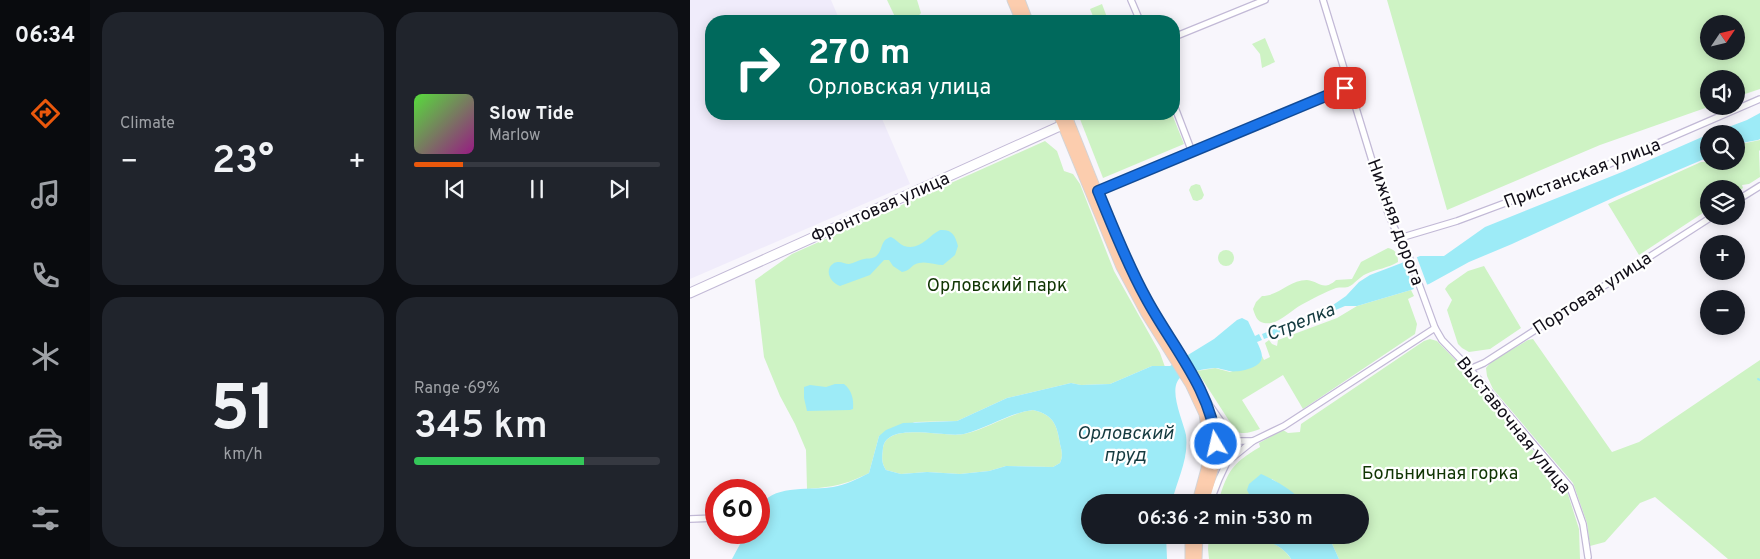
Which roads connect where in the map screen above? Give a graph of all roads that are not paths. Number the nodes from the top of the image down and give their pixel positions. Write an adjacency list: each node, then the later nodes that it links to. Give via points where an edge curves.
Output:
1 (1012, 0): 6 (main road)
2 (1020, 0): 7 (main road)
3 (1131, 0): 8 (street)
4 (1265, 0): 9 (street)
5 (1323, 0): 10 (street, Нижняя дорога)
6 (1018, 15)
7 (1026, 15)
8 (1137, 15)
9 (1180, 35)
10 (1349, 87): 14 (street); 19 (street, Нижняя дорога, via 1388,213)
11 (1760, 99): 19 (street, Пристанская улица, via 1607,165 1457,221)
12 (1066, 120): 16 (main road); 20 (main road, Фронтовая улица); 22 (main road, via 1121,267 1134,294)
13 (1180, 120): 14 (street)
14 (1192, 152): 16 (street)
15 (1760, 186): 17 (street)
16 (1098, 191): 22 (main road, via 1128,264)
17 (1745, 195)
18 (1700, 224): 23 (street, Портовая улица)
19 (1400, 238): 21 (street, Нижняя дорога)
20 (690, 293)
21 (1435, 328): 23 (street, Выставочная улица); 26 (street, via 1294,420)
22 (1175, 355): 24 (main road)
23 (1470, 369): 34 (street, Выставочная улица, via 1570,487 1583,524)
24 (1193, 383): 25 (main road); 27 (main road, via 1210,445)
25 (1207, 402): 26 (street, via 1233,439); 28 (main road, via 1216,444)
26 (1253, 441): 29 (street, via 1228,462)
27 (1199, 494)
28 (1206, 494)
29 (1214, 494)
30 (705, 518): 31 (street)
31 (690, 519)
32 (1190, 544): 35 (main road)
33 (1198, 544): 36 (main road)
34 (1588, 558)
35 (1190, 559)
36 (1197, 559)

